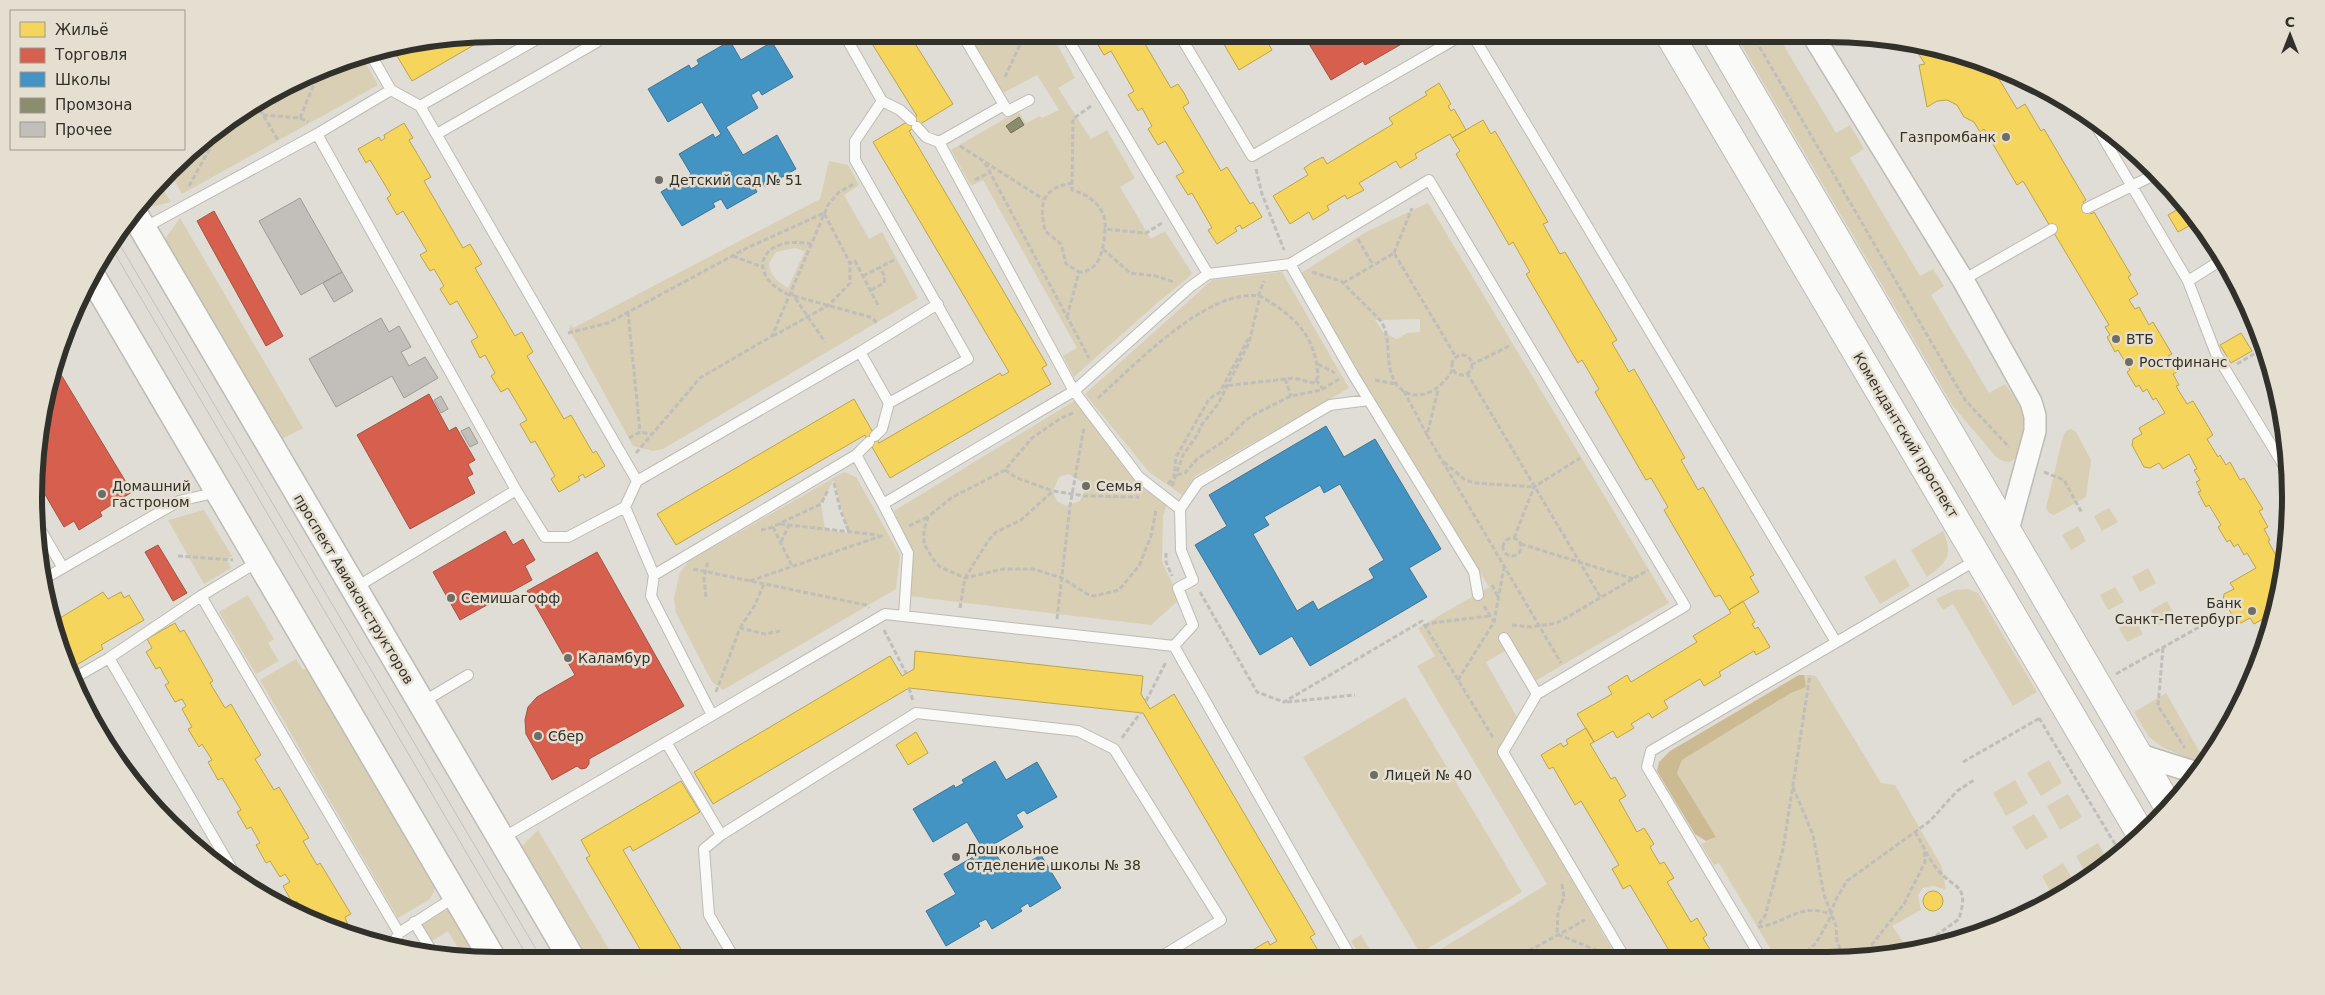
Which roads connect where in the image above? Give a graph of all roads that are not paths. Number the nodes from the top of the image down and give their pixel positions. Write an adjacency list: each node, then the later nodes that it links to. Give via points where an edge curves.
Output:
1 (532, 42): 17 (lane)
2 (597, 42): 19 (lane)
3 (849, 42): 15 (lane)
4 (967, 42): 16 (lane)
5 (1070, 42): 29 (lane)
6 (1184, 42): 7 (lane, via 1252,156)
7 (1450, 42)
8 (1477, 42): 58 (lane)
9 (1674, 42): 48 (main road, Комендантский проспект)
10 (1721, 42): 46 (main road)
11 (1817, 42): 30 (street)
12 (374, 60): 13 (lane)
13 (390, 90): 17 (lane); 18 (lane)
14 (1029, 100): 16 (lane, via 1008,111)
15 (882, 101): 21 (lane, via 900,110 926,137); 33 (lane, via 854,141 855,160)
16 (1004, 105): 21 (lane)
17 (420, 106): 19 (lane)
18 (317, 134): 25 (lane); 41 (lane)
19 (437, 134): 40 (lane)
20 (2102, 135): 23 (lane)
21 (942, 140): 35 (lane)
22 (2150, 177): 23 (lane)
23 (2133, 187): 24 (lane); 31 (lane)
24 (2087, 208)
25 (139, 222): 53 (street, проспект Авиаконструкторов)
26 (2052, 229): 30 (lane)
27 (2218, 263): 31 (lane)
28 (1290, 264): 29 (lane); 36 (lane); 63 (lane, via 1429,180 1685,606)
29 (1208, 274): 35 (lane)
30 (1963, 280): 46 (street, via 2031,402 2035,416 2035,431)
31 (2188, 281): 39 (lane, via 2216,354)
32 (96, 283): 42 (street)
33 (938, 304): 34 (lane); 37 (lane, via 968,359)
34 (860, 352): 37 (lane); 40 (lane)
35 (1074, 391): 43 (lane); 45 (lane, via 1140,477)
36 (1369, 400): 45 (lane, via 1330,405 1198,483); 54 (lane, via 1474,572)
37 (889, 403): 38 (lane, via 882,429)
38 (856, 455): 43 (lane); 51 (lane)
39 (2281, 462)
40 (637, 481): 44 (lane)
41 (516, 490): 44 (lane, via 544,537 568,537); 53 (lane)
42 (219, 492): 49 (street); 50 (lane, via 179,501)
43 (883, 504): 56 (lane, via 908,553)
44 (624, 507): 51 (lane)
45 (1180, 509): 59 (lane, via 1181,550 1193,580 1178,588 1193,625)
46 (2008, 530): 67 (main road)
47 (44, 535): 50 (lane)
48 (1979, 558): 58 (lane); 70 (main road, Комендантский проспект)
49 (250, 560): 55 (lane); 74 (street)
50 (63, 568): 52 (lane)
51 (654, 575): 65 (lane, via 651,596)
52 (49, 576)
53 (354, 588): 64 (street, проспект Авиаконструкторов)
54 (1478, 595)
55 (201, 596): 60 (lane); 76 (lane)
56 (904, 616): 59 (lane); 65 (lane, via 885,614)
57 (1504, 638): 63 (lane)
58 (1836, 642): 85 (lane, via 1651,751 1647,767)
59 (1174, 646): 83 (lane)
60 (109, 658): 62 (lane); 73 (lane)
61 (468, 675): 64 (lane)
62 (79, 676)
63 (1536, 694): 84 (lane, via 1502,752)
64 (421, 703): 72 (street, проспект Авиаконструкторов)
65 (712, 715): 66 (lane)
66 (666, 742): 71 (lane); 72 (lane)
67 (2137, 754): 68 (street); 69 (main road)
68 (2190, 771)
69 (2166, 802)
70 (2138, 830)
71 (721, 835): 81 (lane, via 704,849 709,915); 82 (lane, via 916,713 1078,731 1114,749 1221,920)
72 (501, 839): 80 (street, проспект Авиаконструкторов)
73 (229, 864)
74 (456, 896): 75 (lane); 79 (street)
75 (414, 922): 76 (lane); 78 (lane)
76 (398, 933): 77 (lane)
77 (395, 941)
78 (430, 948)
79 (489, 952)
80 (568, 952)
81 (731, 952)
82 (1168, 952)
83 (1348, 952)
84 (1621, 952)
85 (1758, 952)

